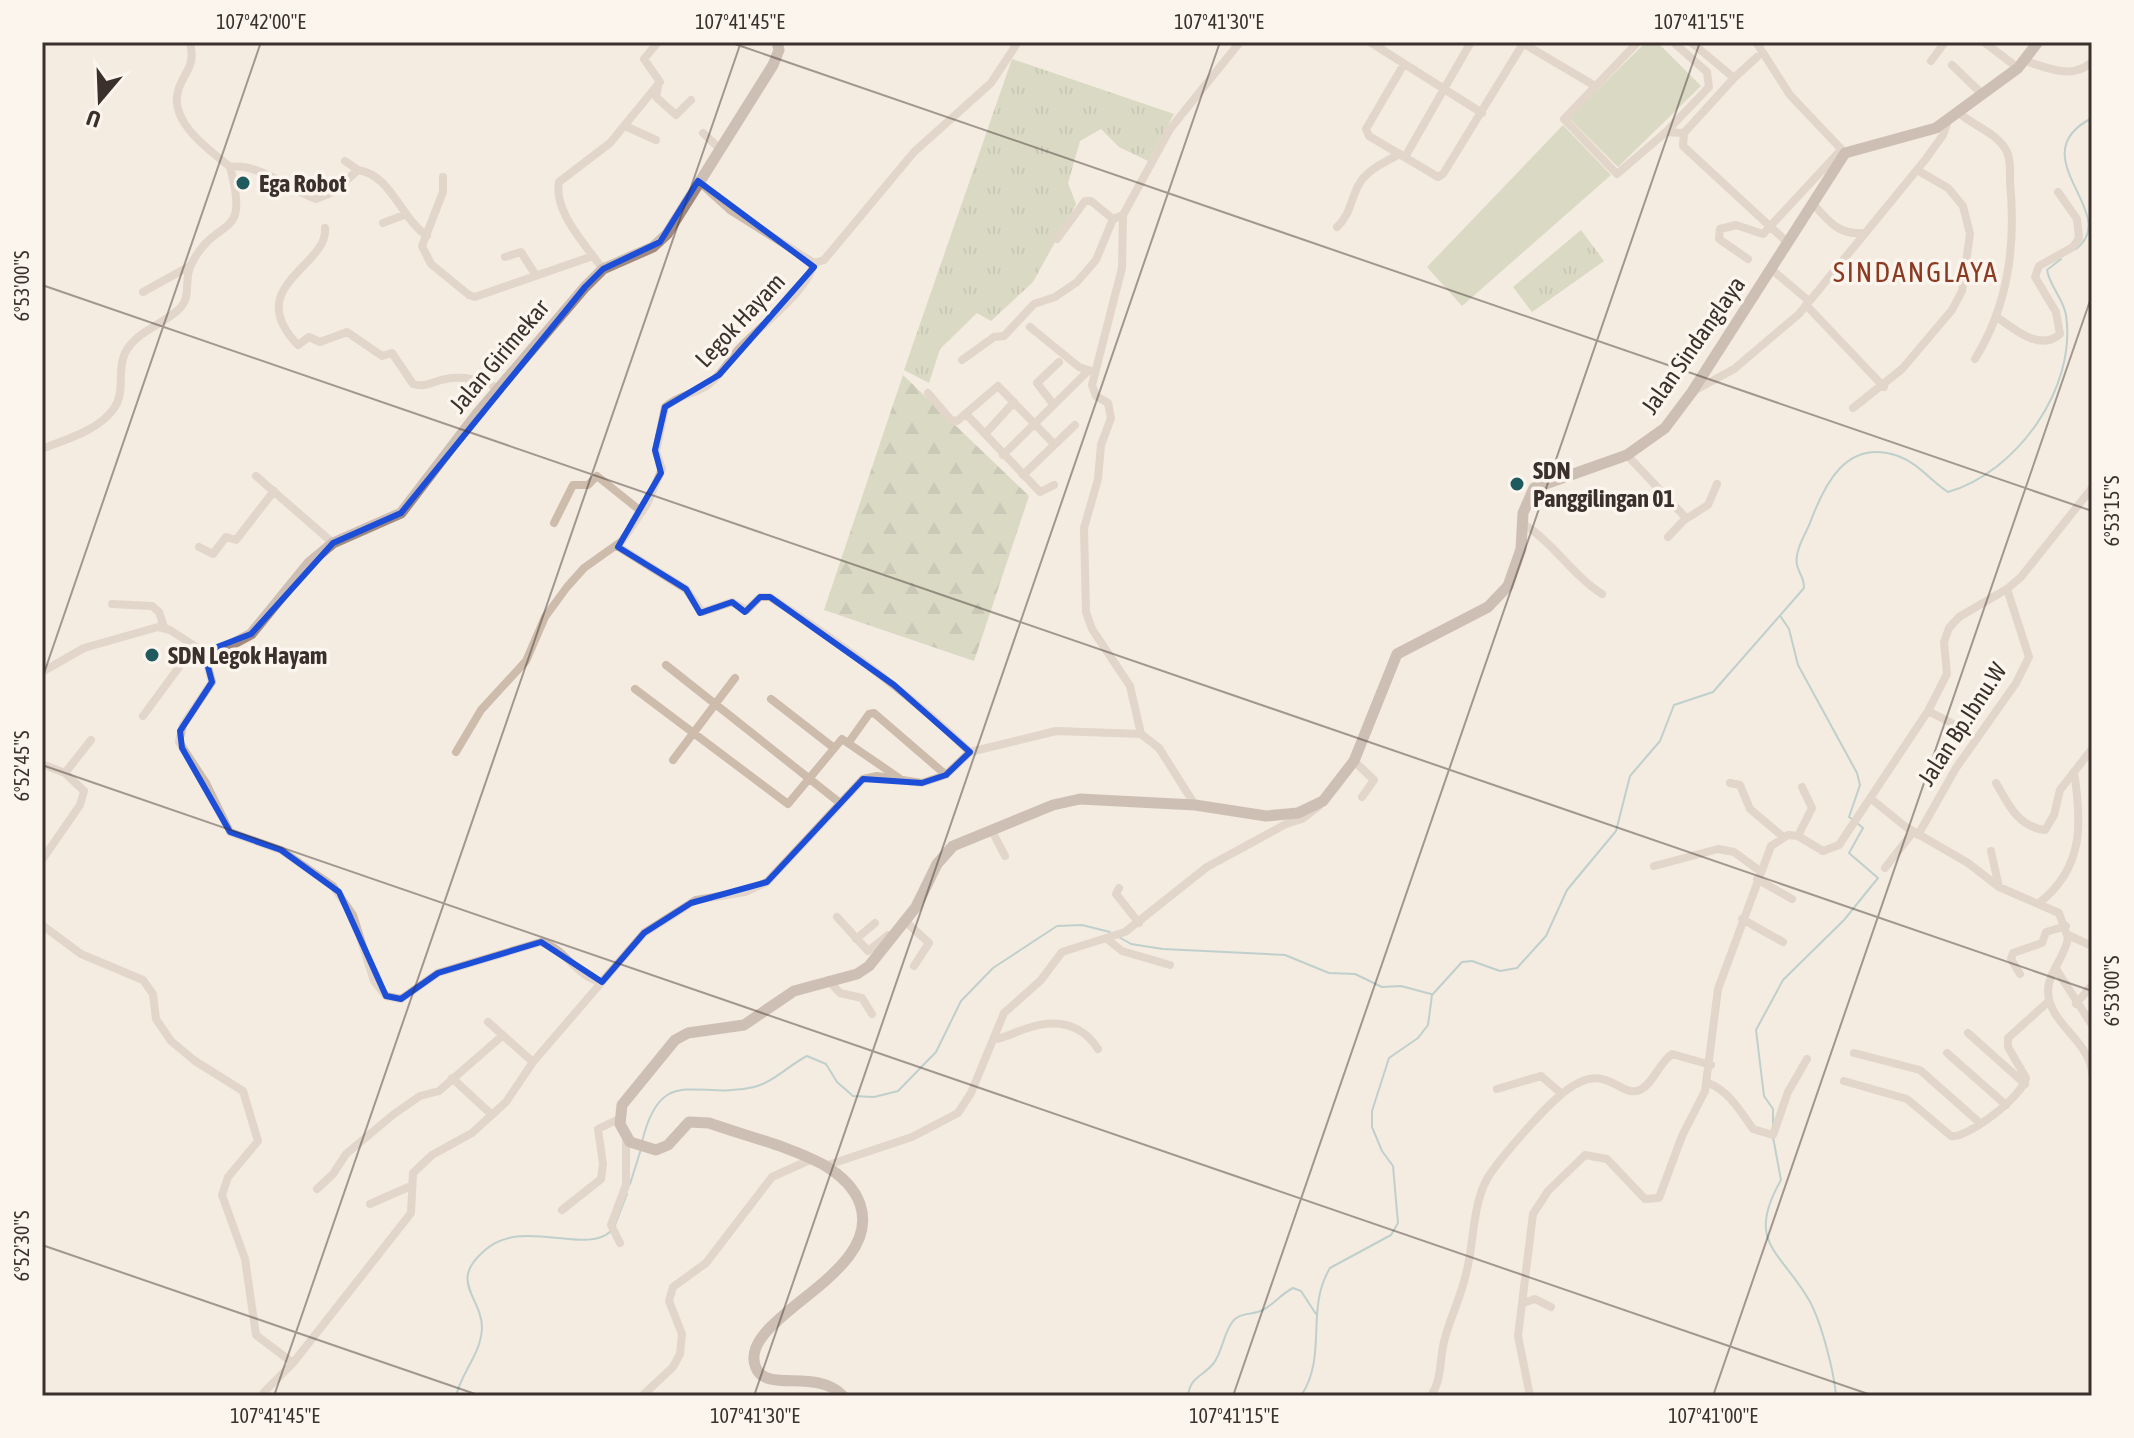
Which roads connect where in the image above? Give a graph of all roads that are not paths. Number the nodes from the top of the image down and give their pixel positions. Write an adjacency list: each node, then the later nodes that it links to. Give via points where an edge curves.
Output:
1 (190, 42): 40 (street, via 193,61 177,96 178,107 195,136)
2 (658, 42): 23 (street, via 644,59)
3 (777, 42): 36 (street, Jalan Girimekar, via 773,65)
4 (1018, 42): 61 (street, Legok Hayam, via 991,83 914,152 824,260)
5 (1240, 42): 48 (street, via 1170,129)
6 (1370, 42): 19 (street)
7 (1471, 42): 25 (street)
8 (1522, 42): 24 (street); 29 (street)
9 (1638, 42): 24 (street)
10 (1673, 42): 32 (street, via 1707,72 1709,87)
11 (1691, 42): 22 (street)
12 (1756, 42): 37 (street, via 1790,95)
13 (1945, 42): 17 (street)
14 (1984, 42): 20 (street)
15 (2038, 42): 20 (street)
16 (1757, 57): 22 (street)
17 (1931, 61)
18 (2092, 62): 20 (street, via 2065,72)
19 (1404, 64): 25 (street); 38 (street, via 1366,129)
20 (2022, 64): 26 (street)
21 (1952, 65): 26 (street)
22 (1734, 78): 34 (street)
23 (660, 82): 27 (street, via 656,96 676,115); 31 (street)
24 (1595, 86): 32 (street, via 1564,119 1617,174)
25 (1443, 89): 29 (street); 38 (street)
26 (1982, 94): 28 (street)
27 (691, 100)
28 (1958, 112): 30 (street); 68 (street, via 1991,134 2008,154 2011,259)
29 (1482, 113): 38 (street, via 1441,176)
30 (1948, 121): 37 (street, via 1924,133); 42 (street)
31 (625, 126): 35 (street); 58 (street, via 558,186 575,232)
32 (1666, 132): 34 (street)
33 (703, 133): 36 (street)
34 (1684, 133): 53 (street, via 1686,151)
35 (656, 140)
36 (720, 149): 44 (street, Jalan Girimekar)
37 (1843, 151): 46 (street, Jalan Sindanglaya); 53 (street)
38 (1402, 155): 51 (street, via 1367,174)
39 (345, 161): 41 (street)
40 (230, 167): 41 (street, via 251,169 316,199 335,191); 62 (street, via 239,198 237,214)
41 (358, 170): 47 (street, via 381,178)
42 (1917, 170): 54 (street); 74 (street, via 1948,188 1963,206 1970,234 1968,266 1952,310)
43 (443, 177): 55 (street)
44 (698, 181): 61 (street, via 730,210); 63 (street, Jalan Girimekar, via 660,242)
45 (2058, 192): 68 (street, via 2077,219 2079,238 2039,266 2035,277 2056,312 2060,334 2047,341 2035,339)
46 (1813, 204): 54 (street, via 1834,227 1848,234); 57 (street, Jalan Sindanglaya)
47 (404, 215): 50 (street); 55 (street)
48 (1123, 215): 49 (street); 73 (street, via 1122,268)
49 (1113, 219): 56 (street, via 1085,201); 71 (street, via 1096,260 1077,282 1034,304 1004,336 994,337)
50 (383, 223)
51 (1337, 227)
52 (325, 228): 75 (street, via 324,240 287,287 278,309 281,325 298,345 309,337 320,342 347,332 382,356 392,353 413,384 428,386 451,378 484,381)
53 (1771, 229): 57 (street); 60 (street, via 1760,235 1736,225 1720,229 1719,239)
54 (1863, 233): 67 (street)
55 (427, 236): 65 (street, via 422,246 431,264 472,296)
56 (1057, 239)
57 (1788, 243): 64 (street, Jalan Sindanglaya)
58 (593, 256): 63 (street); 65 (street)
59 (505, 257): 65 (street, via 521,252)
60 (1748, 259)
61 (814, 263): 95 (street, Legok Hayam, via 719,375 665,407 656,452 661,473)
62 (190, 266): 66 (street); 86 (street, via 184,303 126,351 113,411 92,427)
63 (603, 269): 75 (street, Jalan Girimekar)
64 (1771, 269): 67 (street); 76 (street, Jalan Sindanglaya)
65 (535, 274)
66 (143, 292)
67 (1807, 303): 74 (street); 76 (street, via 1746,360)
68 (1997, 317): 70 (street)
69 (1030, 327): 73 (street)
70 (1975, 359)
71 (962, 360)
72 (1059, 362): 79 (street, via 1038,382)
73 (1092, 371): 79 (street); 118 (street, via 1092,390 1108,403 1111,418 1084,528 1086,612 1130,686)
74 (1884, 387): 80 (street)
75 (497, 389): 100 (street, Jalan Girimekar, via 401,513)
76 (1692, 392): 88 (street, Jalan Sindanglaya, via 1665,428)
77 (928, 393): 81 (street, via 951,420)
78 (1014, 402): 81 (street, via 993,387); 82 (street); 84 (street)
79 (1053, 404): 82 (street)
80 (1853, 408)
81 (966, 414): 84 (street)
82 (1034, 423): 85 (street); 87 (street)
83 (1075, 425): 85 (street)
84 (985, 434): 87 (street)
85 (1054, 444): 89 (street)
86 (42, 449)
87 (1003, 455): 89 (street)
88 (1627, 455): 96 (street); 98 (street, Jalan Sindanglaya, via 1534,488)
89 (1023, 475): 92 (street, via 1040,492)
90 (256, 476): 94 (street)
91 (1717, 484): 96 (street, via 1708,505)
92 (1054, 485)
93 (2092, 488): 103 (street)
94 (274, 491): 100 (street); 102 (street, via 236,540 226,537 213,554)
95 (642, 512): 97 (street, via 597,476 588,485 573,485); 101 (street, Legok Hayam)
96 (1686, 519): 99 (street)
97 (554, 523)
98 (1522, 523): 104 (street); 126 (street, Jalan Sindanglaya, via 1517,563 1498,599 1397,654)
99 (1668, 537)
100 (333, 543): 107 (street, Jalan Girimekar, via 309,563 251,634 223,649)
101 (617, 546): 123 (street, Legok Hayam, via 567,587 545,617 526,661 481,710); 124 (street, via 686,589 702,612 732,602 747,610 760,597 770,597 894,685)
102 (199, 547)
103 (2007, 589): 114 (street, via 1949,628 1944,642 1947,674); 142 (street, Jalan Bp.Ibnu.W, via 2029,657)
104 (1602, 594)
105 (112, 604): 106 (street, via 152,606)
106 (164, 627): 107 (street); 109 (street, via 84,648)
107 (199, 650): 115 (street); 172 (street, via 212,682 180,731 182,748 230,832 281,850 339,892 353,915 374,981 386,996 401,999 438,973 541,942)
108 (666, 665): 113 (street)
109 (42, 672)
110 (735, 678): 113 (street)
111 (635, 689): 117 (street)
112 (771, 699): 121 (street)
113 (715, 703): 117 (street); 131 (street)
114 (1928, 711): 116 (street); 137 (street)
115 (143, 716)
116 (1967, 731)
117 (693, 732): 125 (street); 131 (street, via 788,804)
118 (1141, 734): 124 (street, via 1056,731); 140 (street, via 1159,748)
119 (91, 740): 129 (street)
120 (849, 742): 121 (street, via 842,739); 130 (street, via 874,713); 132 (street)
121 (834, 748): 131 (street)
122 (2092, 749): 128 (street)
123 (456, 752)
124 (970, 752): 130 (street)
125 (673, 760)
126 (1354, 761): 136 (street, via 1374,781); 138 (street, Jalan Sindanglaya)
127 (42, 764): 129 (street)
128 (2074, 772): 134 (street, via 2060,790 2045,830 2016,817); 154 (street, via 2078,848 2060,884)
129 (65, 773): 147 (street, via 80,785 84,797)
130 (946, 775): 132 (street, via 922,783)
131 (809, 778): 139 (street)
132 (903, 781): 139 (street, via 869,776)
133 (1730, 783): 143 (street, via 1740,785 1750,809)
134 (1996, 783)
135 (1802, 787): 144 (street, via 1812,808)
136 (1362, 797)
137 (1870, 798): 142 (street); 144 (street, via 1835,850 1816,849)
138 (1323, 801): 140 (street, via 1285,816); 159 (street, via 1302,819 1207,867)
139 (840, 803): 172 (street, via 767,882 691,903 644,933)
140 (1195, 805): 141 (street, via 1080,799)
141 (991, 829): 146 (street); 157 (street, via 942,856)
142 (1916, 834): 149 (street, Jalan Bp.Ibnu.W); 151 (street)
143 (1782, 836): 144 (street); 150 (street, via 1771,846)
144 (1798, 836)
145 (1991, 851): 151 (street)
146 (1005, 856)
147 (42, 860)
148 (1654, 866): 150 (street, via 1718,849 1734,852)
149 (1885, 868)
150 (1759, 875): 153 (street); 156 (street)
151 (1999, 887): 154 (street)
152 (1119, 888): 159 (street, via 1116,894)
153 (1792, 899)
154 (2039, 903): 161 (street, via 2059,913)
155 (837, 917): 163 (street)
156 (1742, 919): 165 (street); 187 (street, via 1718,989)
157 (905, 921): 162 (street); 168 (street, via 929,943)
158 (875, 923): 163 (street)
159 (1139, 923): 164 (street)
160 (42, 925): 209 (street, via 81,954 143,980 153,994 162,1031 246,1096 258,1141 228,1177 223,1203 245,1259 256,1335)
161 (2067, 931): 166 (street); 169 (street); 170 (street, via 2046,932 2042,943 2013,953)
162 (893, 936): 163 (street, via 868,951); 171 (street, via 869,966)
163 (856, 939)
164 (1107, 939): 167 (street, via 1122,951); 181 (street, via 1062,952 1041,980 1004,1013)
165 (1783, 942)
166 (2092, 946)
167 (1170, 965)
168 (914, 966)
169 (2056, 969): 174 (street); 175 (street)
170 (2020, 974)
171 (828, 980): 176 (street, via 840,993 862,998); 197 (street, via 783,997 744,1025 688,1033 675,1040 626,1098)
172 (602, 982): 186 (street)
173 (2092, 985): 175 (street)
174 (2049, 1001): 188 (street); 192 (street, via 2008,1038)
175 (2076, 1004): 177 (street)
176 (872, 1014)
177 (2091, 1021)
178 (488, 1022): 180 (street)
179 (1968, 1033): 192 (street)
180 (502, 1036): 186 (street); 189 (street)
181 (995, 1039): 182 (street, via 1039,1025 1075,1026); 201 (street, via 958,1113 912,1137)
182 (1098, 1049)
183 (1854, 1053): 198 (street, via 1920,1070)
184 (1947, 1053): 195 (street)
185 (1807, 1059): 191 (street, via 1773,1135 1753,1129 1738,1107)
186 (533, 1062): 196 (street)
187 (1711, 1065): 191 (street); 194 (street, via 1672,1054 1642,1089 1596,1077)
188 (2092, 1073)
189 (452, 1078): 196 (street); 203 (street, via 434,1095 420,1096 394,1114 346,1154)
190 (1844, 1081): 198 (street, via 1907,1099 1955,1138)
191 (1708, 1083): 207 (street, via 1659,1198 1645,1199 1607,1159 1585,1155 1542,1199 1533,1214)
192 (2025, 1084): 195 (street)
193 (1497, 1089): 194 (street, via 1541,1076)
194 (1562, 1094): 213 (street, via 1486,1181 1467,1273)
195 (2006, 1105): 198 (street)
196 (492, 1115): 202 (street, via 423,1163 413,1173)
197 (619, 1119): 199 (street); 205 (street, via 598,1129 603,1164 598,1184)
198 (1980, 1123)
199 (626, 1139): 200 (street, via 656,1150 689,1122 698,1121); 206 (street, via 626,1185 611,1225)
200 (812, 1159): 201 (street); 211 (street, via 772,1177 706,1263 673,1287 669,1301 682,1334 680,1354)
201 (825, 1166): 212 (street, via 856,1195 862,1211 860,1236 839,1267 764,1334 754,1353 766,1378 821,1381)
202 (411, 1186): 204 (street); 209 (street, via 411,1213)
203 (317, 1189)
204 (370, 1204)
205 (562, 1210)
206 (620, 1243)
207 (1523, 1303): 208 (street, via 1535,1299); 214 (street, via 1518,1336)
208 (1551, 1307)
209 (293, 1363): 210 (street)
210 (264, 1392)
211 (642, 1396)
212 (843, 1396)
213 (1431, 1396)
214 (1530, 1396)

